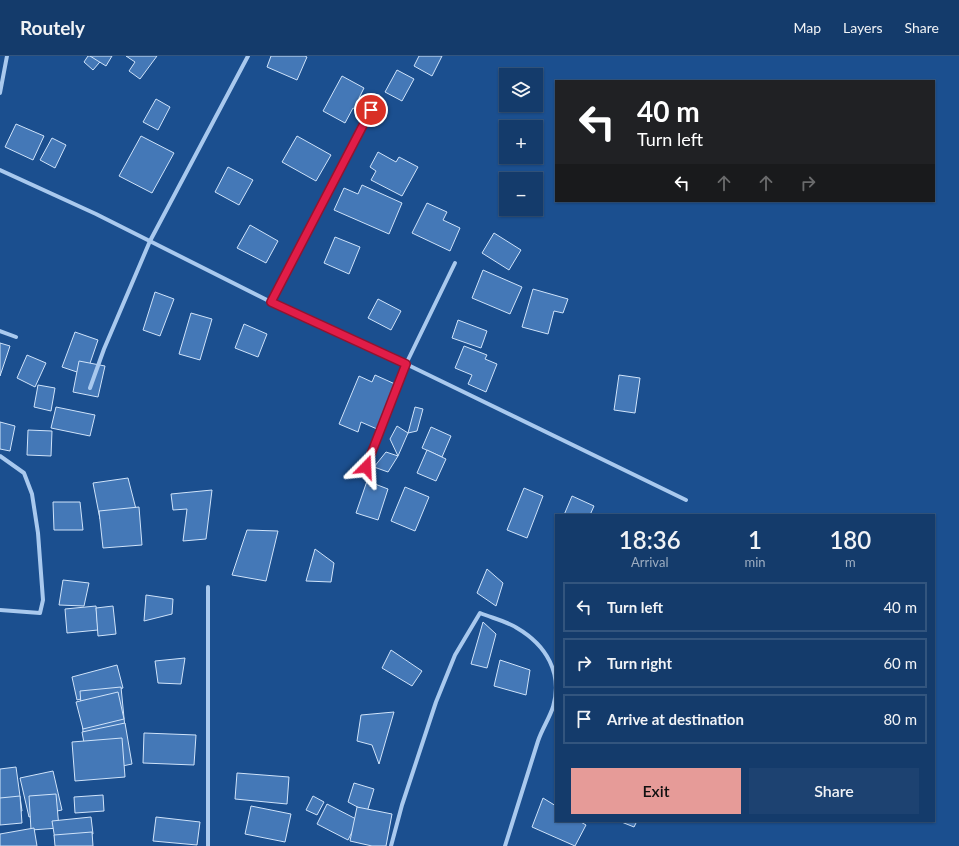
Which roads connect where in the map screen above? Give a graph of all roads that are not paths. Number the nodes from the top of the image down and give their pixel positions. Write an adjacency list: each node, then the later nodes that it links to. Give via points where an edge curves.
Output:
1 (7, 56): 3 (street)
2 (248, 56): 6 (street)
3 (0, 93)
4 (378, 96): 8 (street)
5 (0, 170): 6 (street)
6 (150, 242): 8 (street); 12 (street)
7 (456, 263): 11 (street)
8 (271, 302): 11 (street)
9 (0, 331): 10 (street)
10 (16, 337)
11 (406, 364): 14 (street); 15 (street)
12 (90, 388)
13 (0, 456): 17 (street, via 24,474 32,494 38,533 42,600 40,613)
14 (366, 467)
15 (686, 500)
16 (208, 587): 20 (street)
17 (0, 610)
18 (555, 683): 21 (street, via 548,656 536,643 517,628 480,613 455,655 436,702)
19 (555, 698): 22 (street, via 541,733)
20 (208, 846)
21 (391, 846)
22 (505, 846)

